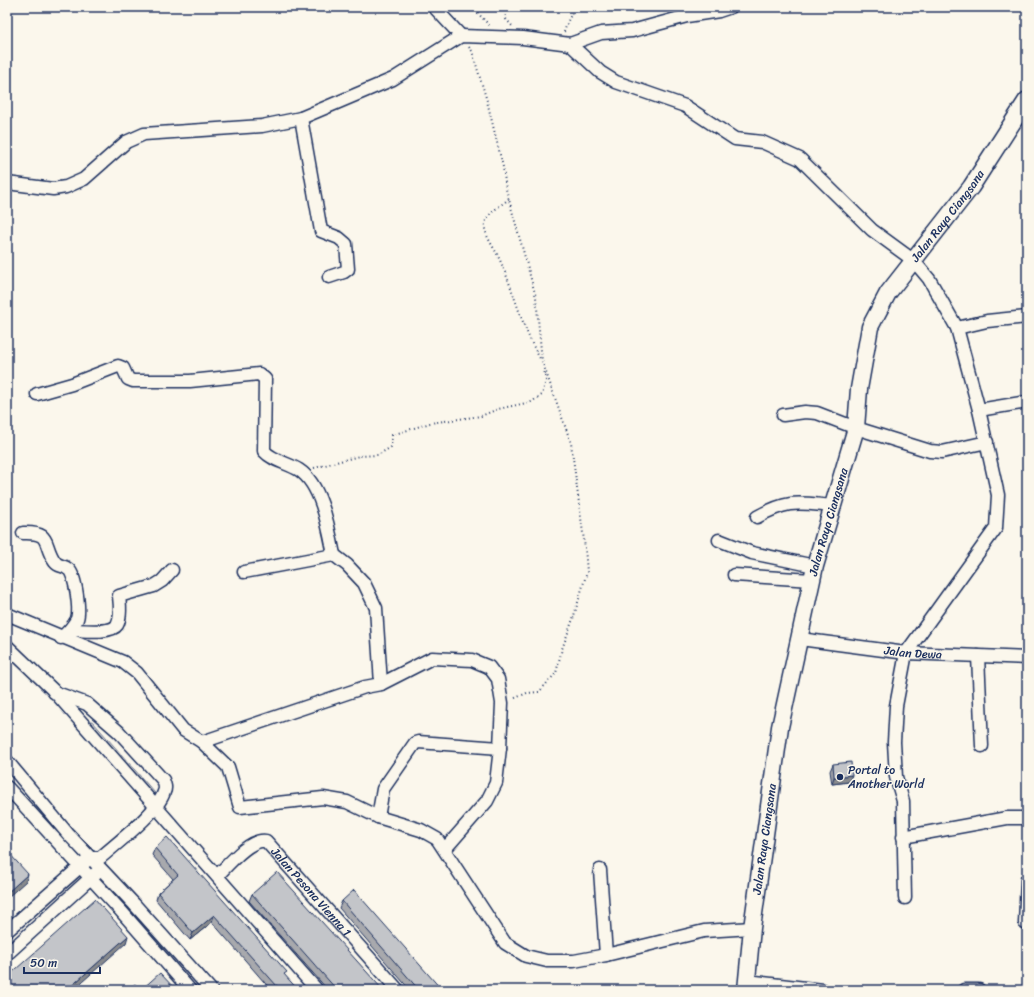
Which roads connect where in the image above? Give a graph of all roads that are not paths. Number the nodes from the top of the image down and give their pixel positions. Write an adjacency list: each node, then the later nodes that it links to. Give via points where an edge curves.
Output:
1 (434, 7): 3 (street)
2 (731, 7): 4 (street, via 632,31 601,33)
3 (461, 36): 4 (street, via 523,38); 6 (street, via 393,79)
4 (570, 44): 8 (street, via 600,72 616,82 684,106 735,139 762,142 800,159 872,230)
5 (1027, 100): 8 (main road, Jalan Raya Ciangsana, via 971,187)
6 (301, 118): 7 (street, via 262,126 144,134 126,142 84,179 66,187 53,189); 9 (street, via 321,231 343,240 347,248 348,269)
7 (7, 184)
8 (912, 260): 11 (street, via 929,279); 16 (main road, Jalan Raya Ciangsana, via 888,293 870,327 859,389)
9 (329, 277)
10 (1027, 317): 11 (street, via 987,321)
11 (957, 328): 14 (street)
12 (36, 394): 22 (street, via 72,384 118,366 123,368 128,379 133,381 190,381 259,374 265,379 264,451 268,456 300,471 309,480 320,500)
13 (1027, 402): 14 (street)
14 (979, 410): 17 (street)
15 (783, 415): 16 (street, via 817,413)
16 (856, 428): 17 (street, via 930,451 942,452); 18 (main road, Jalan Raya Ciangsana)
17 (987, 442): 31 (street, via 998,495 996,528)
18 (833, 506): 19 (street, via 791,503 774,507); 25 (main road, Jalan Raya Ciangsana)
19 (757, 517)
20 (23, 533): 28 (street, via 41,535 47,540 58,566 68,569 72,575 79,610 77,619)
21 (719, 540): 25 (street)
22 (334, 555): 24 (street); 34 (street, via 364,584 376,608)
23 (172, 570): 28 (street, via 154,586 119,596 118,624 114,628)
24 (244, 572)
25 (813, 573): 26 (street); 29 (main road, Jalan Raya Ciangsana)
26 (734, 575)
27 (7, 614): 28 (street)
28 (66, 634): 36 (street, via 123,662 137,673 183,730)
29 (800, 639): 31 (street, Jalan Dewa); 54 (main road, Jalan Raya Ciangsana, via 780,726)
30 (7, 646): 35 (street)
31 (906, 653): 32 (street, Jalan Dewa); 44 (street, via 896,706 894,742 896,777 902,801)
32 (978, 656): 33 (street, Jalan Dewa); 37 (street)
33 (1027, 658)
34 (381, 684): 36 (street, via 365,687); 38 (street, via 432,658 472,660 488,667 498,679 502,703)
35 (54, 691): 41 (street); 41 (street, via 87,704 119,732 163,780 164,792)
36 (202, 742): 42 (street, via 228,767 240,807 323,798 347,802)
37 (982, 746)
38 (500, 748): 42 (street, via 418,742 412,745 383,789); 45 (street, via 496,783 487,801)
39 (7, 761): 46 (street, via 68,834)
40 (7, 787): 47 (street)
41 (156, 806): 46 (street); 49 (street)
42 (378, 817): 45 (street, via 421,830 437,839)
43 (1027, 818): 44 (street, via 1007,818)
44 (903, 837): 52 (street)
45 (445, 849): 57 (street, via 506,943 526,956 547,960 574,961)
46 (97, 862): 47 (street); 50 (street); 60 (street)
47 (80, 867): 50 (street); 55 (street)
48 (600, 870): 57 (street)
49 (217, 876): 61 (street); 62 (street, Jalan Pesona Vienna 1, via 251,844 260,840 266,842)
50 (91, 878): 56 (street); 59 (street)
51 (1027, 879): 53 (street)
52 (905, 898)
53 (1026, 923)
54 (752, 928): 57 (street, via 704,931); 58 (main road, Jalan Raya Ciangsana)
55 (7, 931)
56 (7, 954)
57 (606, 956)
58 (746, 986): 63 (street)
59 (190, 990)
60 (211, 990)
61 (317, 990)
62 (398, 990)
63 (822, 990)
64 (964, 990): 65 (street)
65 (979, 990)

